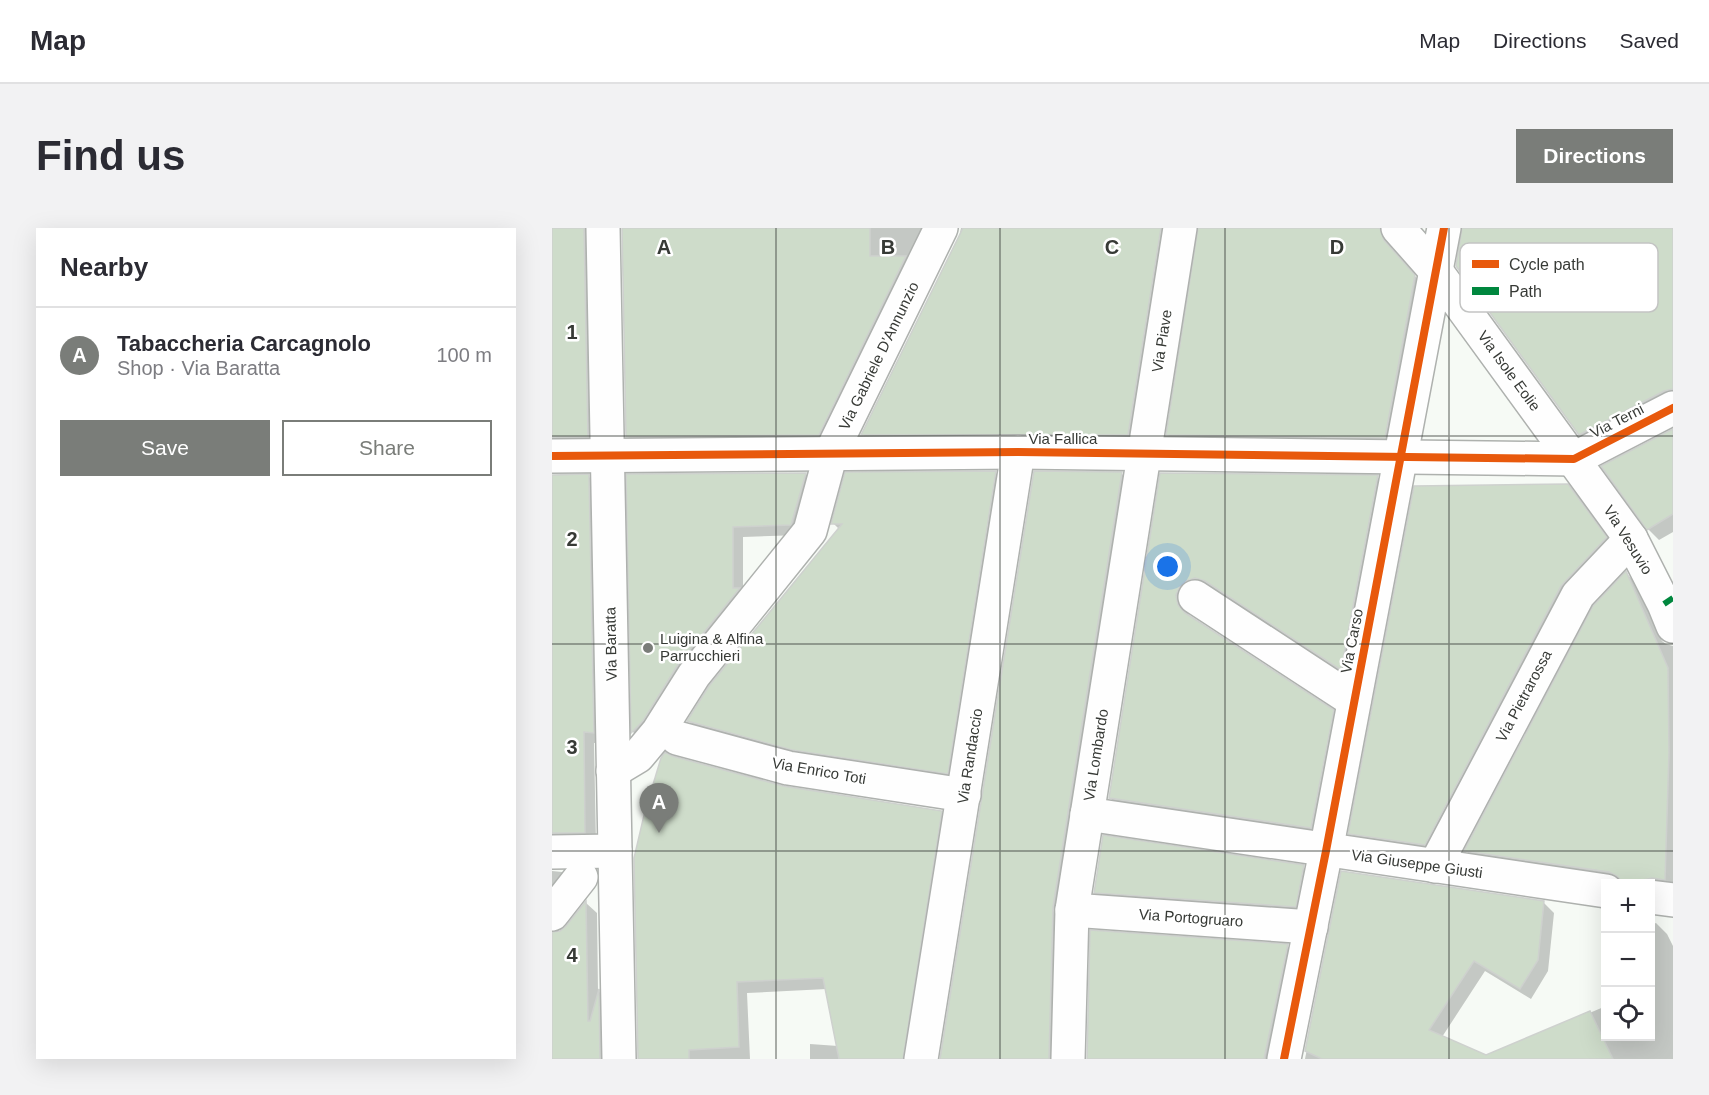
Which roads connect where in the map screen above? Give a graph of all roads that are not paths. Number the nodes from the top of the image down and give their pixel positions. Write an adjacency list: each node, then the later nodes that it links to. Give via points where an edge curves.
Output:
1 (603, 228): 14 (street, Via Baratta)
2 (941, 228): 11 (street, Via Gabriele D'Annunzio)
3 (1180, 228): 12 (street, Via Piave)
4 (1398, 228): 6 (street, Via Isole Eolie)
5 (1444, 228): 6 (street, Via Carso)
6 (1436, 271): 7 (street, Via Isole Eolie); 15 (street, Via Carso)
7 (1460, 304)
8 (1466, 312): 16 (street, Via Isole Eolie)
9 (1673, 408): 16 (street, Via Terni)
10 (1018, 452): 11 (street, Via Fallica); 12 (street, Via Fallica); 23 (street, Via Randaccio)
11 (831, 453): 14 (street, Via Fallica); 22 (street, Via Gabriele D'Annunzio, via 810,531 693,675 658,732 638,756)
12 (1145, 453): 15 (street, Via Fallica); 24 (street, Via Lombardo)
13 (552, 456): 14 (street, Via Fallica)
14 (607, 456): 22 (street, Via Baratta)
15 (1401, 457): 16 (street, Via Fallica); 20 (street, Via Carso)
16 (1574, 459): 17 (street, Via Vesuvio)
17 (1631, 539): 19 (street, Via Vesuvio); 28 (street, Via Pietrarossa, via 1578,595)
18 (1195, 597): 20 (street)
19 (1670, 609)
20 (1354, 701): 26 (street, Via Carso)
21 (677, 738): 23 (street, Via Enrico Toti, via 788,768)
22 (613, 771): 25 (street, Via Baratta)
23 (963, 795): 37 (street, Via Randaccio)
24 (1087, 814): 26 (street, Via Giuseppe Giusti); 33 (street, Via Lombardo)
25 (615, 851): 27 (street); 36 (street, Via Baratta)
26 (1326, 851): 28 (street, Via Giuseppe Giusti); 35 (street, Via Carso)
27 (552, 852)
28 (1435, 866): 30 (street, Via Giuseppe Giusti)
29 (581, 877): 34 (street)
30 (1601, 890)
31 (1655, 898): 32 (street)
32 (1673, 900)
33 (1072, 910): 35 (street, Via Portogruaro); 38 (street, Via Lombardo)
34 (552, 914)
35 (1311, 927): 39 (street, Via Carso)
36 (619, 1059)
37 (921, 1059)
38 (1068, 1059)
39 (1284, 1059)

